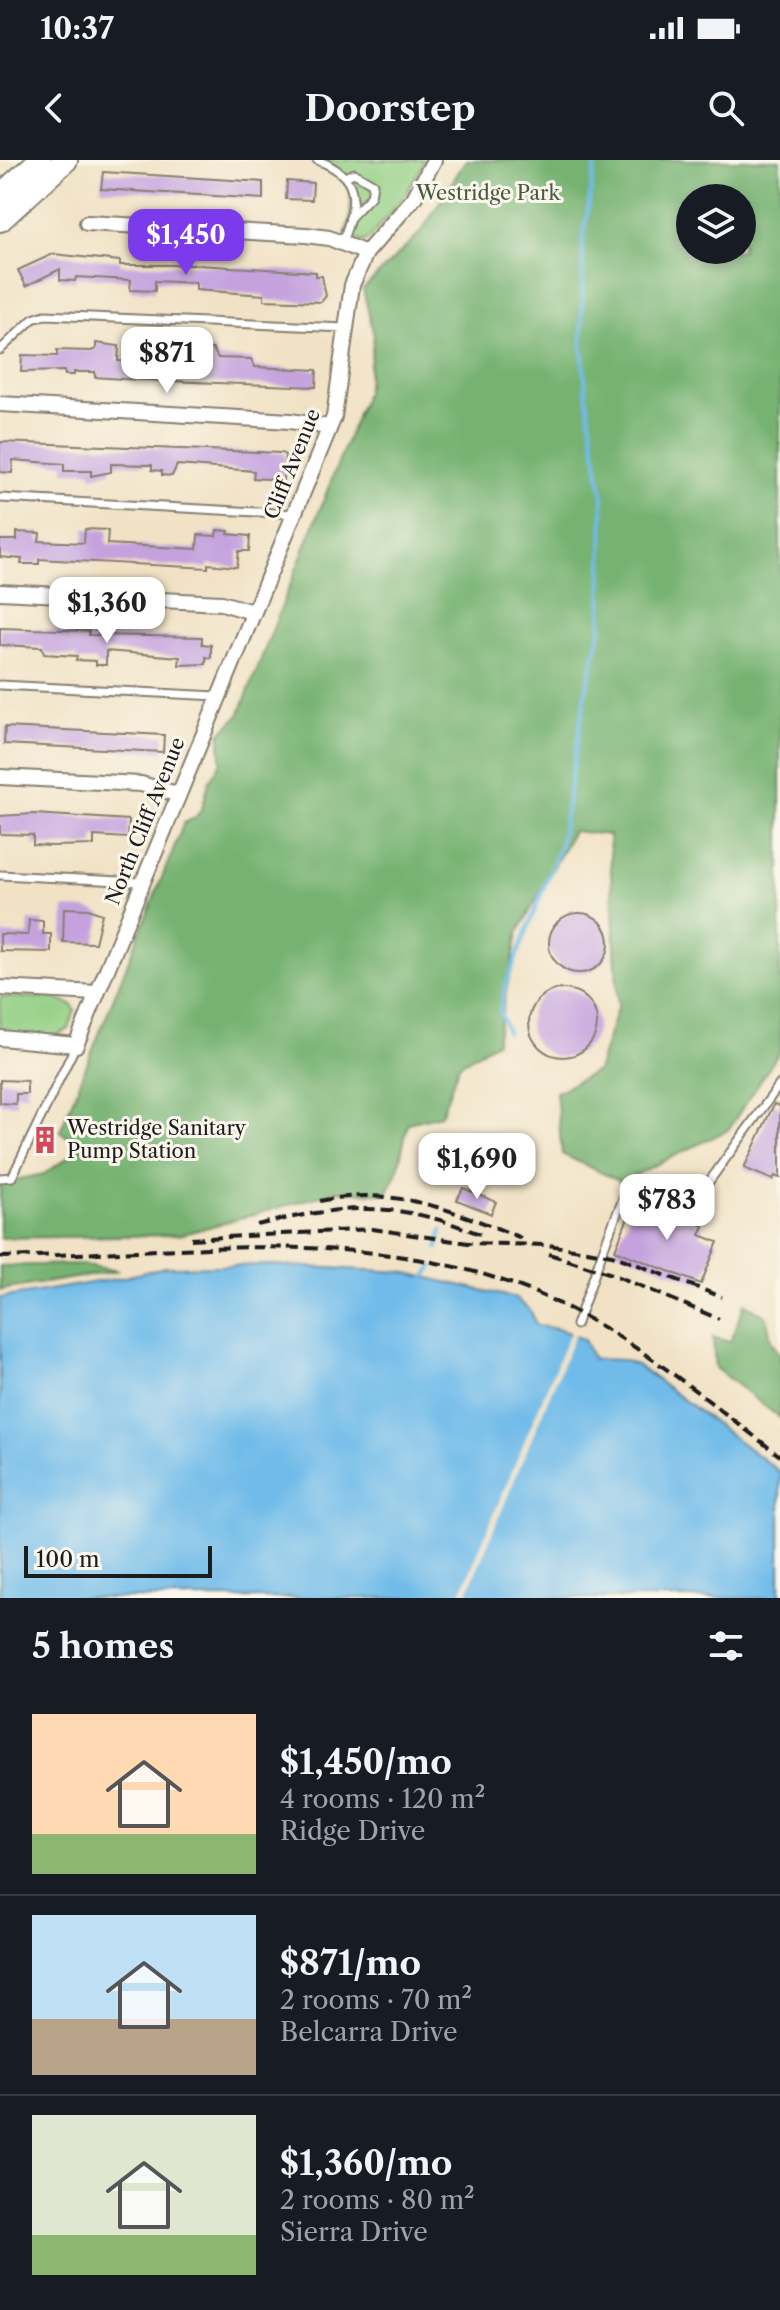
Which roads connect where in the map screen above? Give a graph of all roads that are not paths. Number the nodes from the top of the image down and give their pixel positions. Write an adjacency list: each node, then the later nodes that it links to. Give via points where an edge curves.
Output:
1 (40, 160): 6 (main road)
2 (66, 160): 8 (main road)
3 (317, 160): 5 (lane)
4 (434, 160): 11 (street, Cliff Avenue, via 414,198)
5 (347, 176): 7 (lane); 7 (lane, via 363,175 373,184 371,196)
6 (0, 196)
7 (350, 218): 10 (lane)
8 (0, 220)
9 (87, 223): 10 (street, via 306,235)
10 (342, 242): 11 (street)
11 (366, 253): 12 (street, Cliff Avenue, via 352,285)
12 (345, 328): 13 (lane, via 45,315 33,319); 15 (street, Cliff Avenue, via 340,392)
13 (0, 350)
14 (0, 404): 15 (street)
15 (329, 427): 17 (street, Cliff Avenue)
16 (0, 498): 17 (lane)
17 (294, 514): 19 (street, Cliff Avenue)
18 (0, 592): 19 (street, via 222,603)
19 (252, 612): 21 (street, North Cliff Avenue)
20 (0, 685): 21 (lane)
21 (217, 696): 23 (street, North Cliff Avenue)
22 (0, 777): 23 (street, via 141,784)
23 (177, 794): 25 (street, North Cliff Avenue)
24 (0, 875): 25 (lane)
25 (140, 882): 27 (street, North Cliff Avenue)
26 (0, 988): 27 (street)
27 (97, 993): 29 (street, North Cliff Avenue)
28 (0, 1038): 29 (street)
29 (76, 1045): 31 (lane, via 12,1177)
30 (780, 1084): 32 (lane, via 700,1194 628,1188)
31 (0, 1178)
32 (576, 1325)

